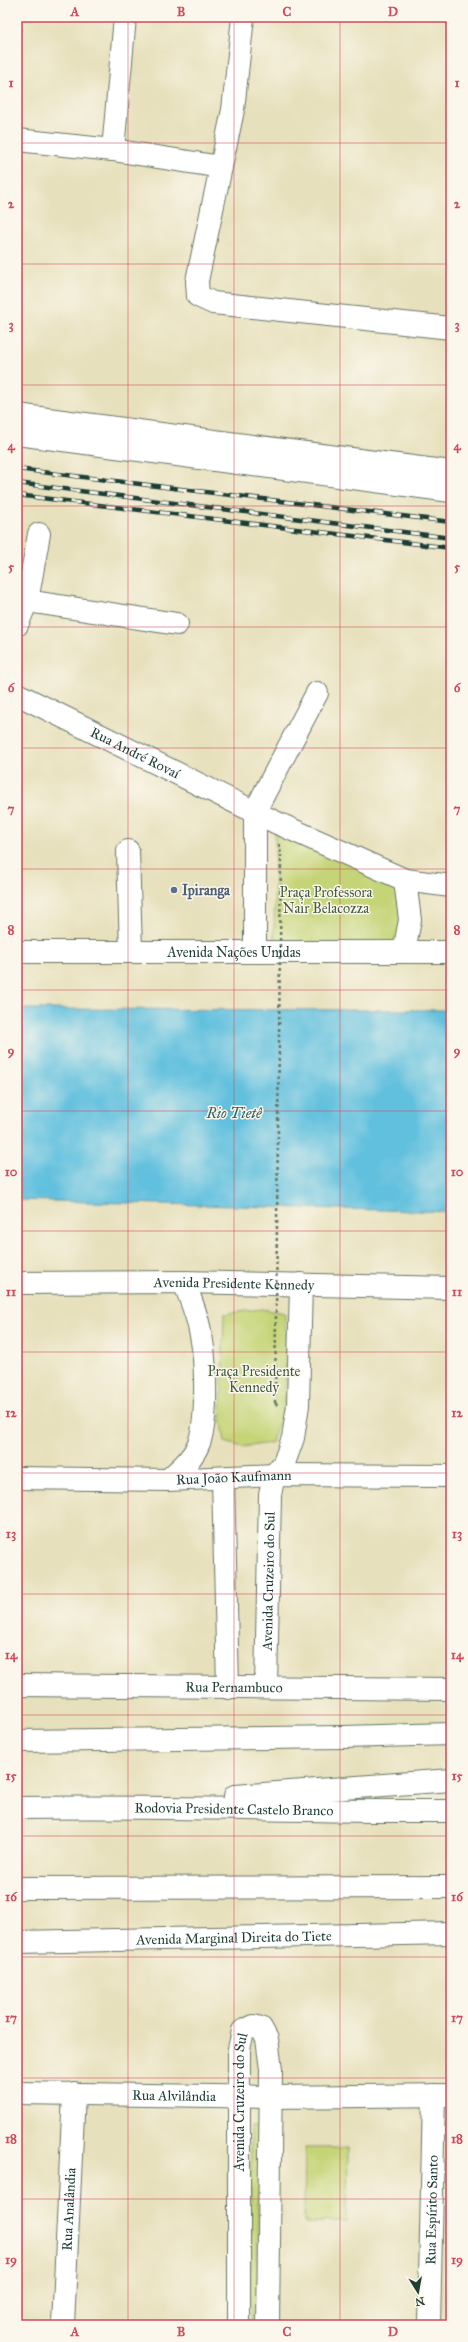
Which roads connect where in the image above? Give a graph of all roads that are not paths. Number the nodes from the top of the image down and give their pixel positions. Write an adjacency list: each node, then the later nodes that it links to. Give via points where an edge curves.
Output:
1 (125, 17): 4 (main road)
2 (243, 17): 5 (main road, via 232,110)
3 (17, 140): 4 (main road)
4 (113, 150): 5 (main road)
5 (221, 167): 6 (main road, via 198,281 198,296 213,303)
6 (451, 328)
7 (17, 415): 9 (main road)
8 (17, 434): 10 (main road)
9 (451, 472)
10 (451, 491)
11 (39, 534): 12 (main road)
12 (26, 557): 13 (main road)
13 (20, 615): 14 (main road)
14 (177, 624)
15 (317, 693): 17 (main road)
16 (17, 694): 17 (main road, Rua André Rovaí)
17 (255, 811): 19 (main road, Rua André Rovaí); 23 (main road)
18 (128, 851): 22 (main road)
19 (405, 880): 20 (main road, Rua André Rovaí); 24 (main road, via 410,920)
20 (451, 886)
21 (17, 952): 22 (main road, Avenida Nações Unidas)
22 (131, 952): 23 (main road, Avenida Nações Unidas)
23 (255, 952): 24 (main road, Avenida Nações Unidas)
24 (404, 952): 25 (main road, Avenida Nações Unidas)
25 (451, 952)
26 (184, 1282): 27 (main road, Avenida Presidente Kennedy); 28 (main road, Avenida Presidente Kennedy); 34 (main road, via 200,1331 204,1420 194,1453)
27 (17, 1283)
28 (301, 1284): 29 (main road, Avenida Presidente Kennedy); 30 (main road, via 298,1405 288,1454)
29 (451, 1288)
30 (274, 1475): 31 (main road, Rua João Kaufmann); 33 (main road, Rua João Kaufmann); 36 (main road, Avenida Cruzeiro do Sul, via 270,1495)
31 (451, 1476)
32 (17, 1478): 34 (main road, Rua João Kaufmann)
33 (223, 1478): 34 (main road, Rua João Kaufmann); 37 (main road)
34 (168, 1480)
35 (17, 1685): 37 (main road, Rua Pernambuco)
36 (266, 1687): 37 (main road, Rua Pernambuco); 38 (main road, Rua Pernambuco)
37 (228, 1688)
38 (451, 1689)
39 (451, 1734): 40 (main road)
40 (17, 1741)
41 (451, 1780): 42 (main road)
42 (115, 1806): 43 (main road, Rodovia Presidente Castelo Branco); 44 (main road, Rodovia Presidente Castelo Branco, via 359,1812)
43 (17, 1808)
44 (451, 1811)
45 (451, 1887): 46 (main road)
46 (17, 1888)
47 (451, 1933): 48 (main road, Avenida Marginal Direita do Tiete)
48 (17, 1942)
49 (17, 2093): 50 (main road, Rua Alvilândia)
50 (74, 2093): 52 (main road, Rua Alvilândia); 54 (main road, Rua Analândia)
51 (442, 2095): 53 (main road, Rua Alvilândia); 57 (main road, Rua Espírito Santo)
52 (238, 2097): 53 (main road, Rua Alvilândia); 53 (main road, Avenida Cruzeiro do Sul, via 241,2035 245,2029 254,2026 261,2028 267,2039); 55 (main road, Avenida Cruzeiro do Sul)
53 (272, 2097): 56 (main road, Avenida Cruzeiro do Sul)
54 (63, 2325)
55 (239, 2325)
56 (268, 2325)
57 (429, 2325)

